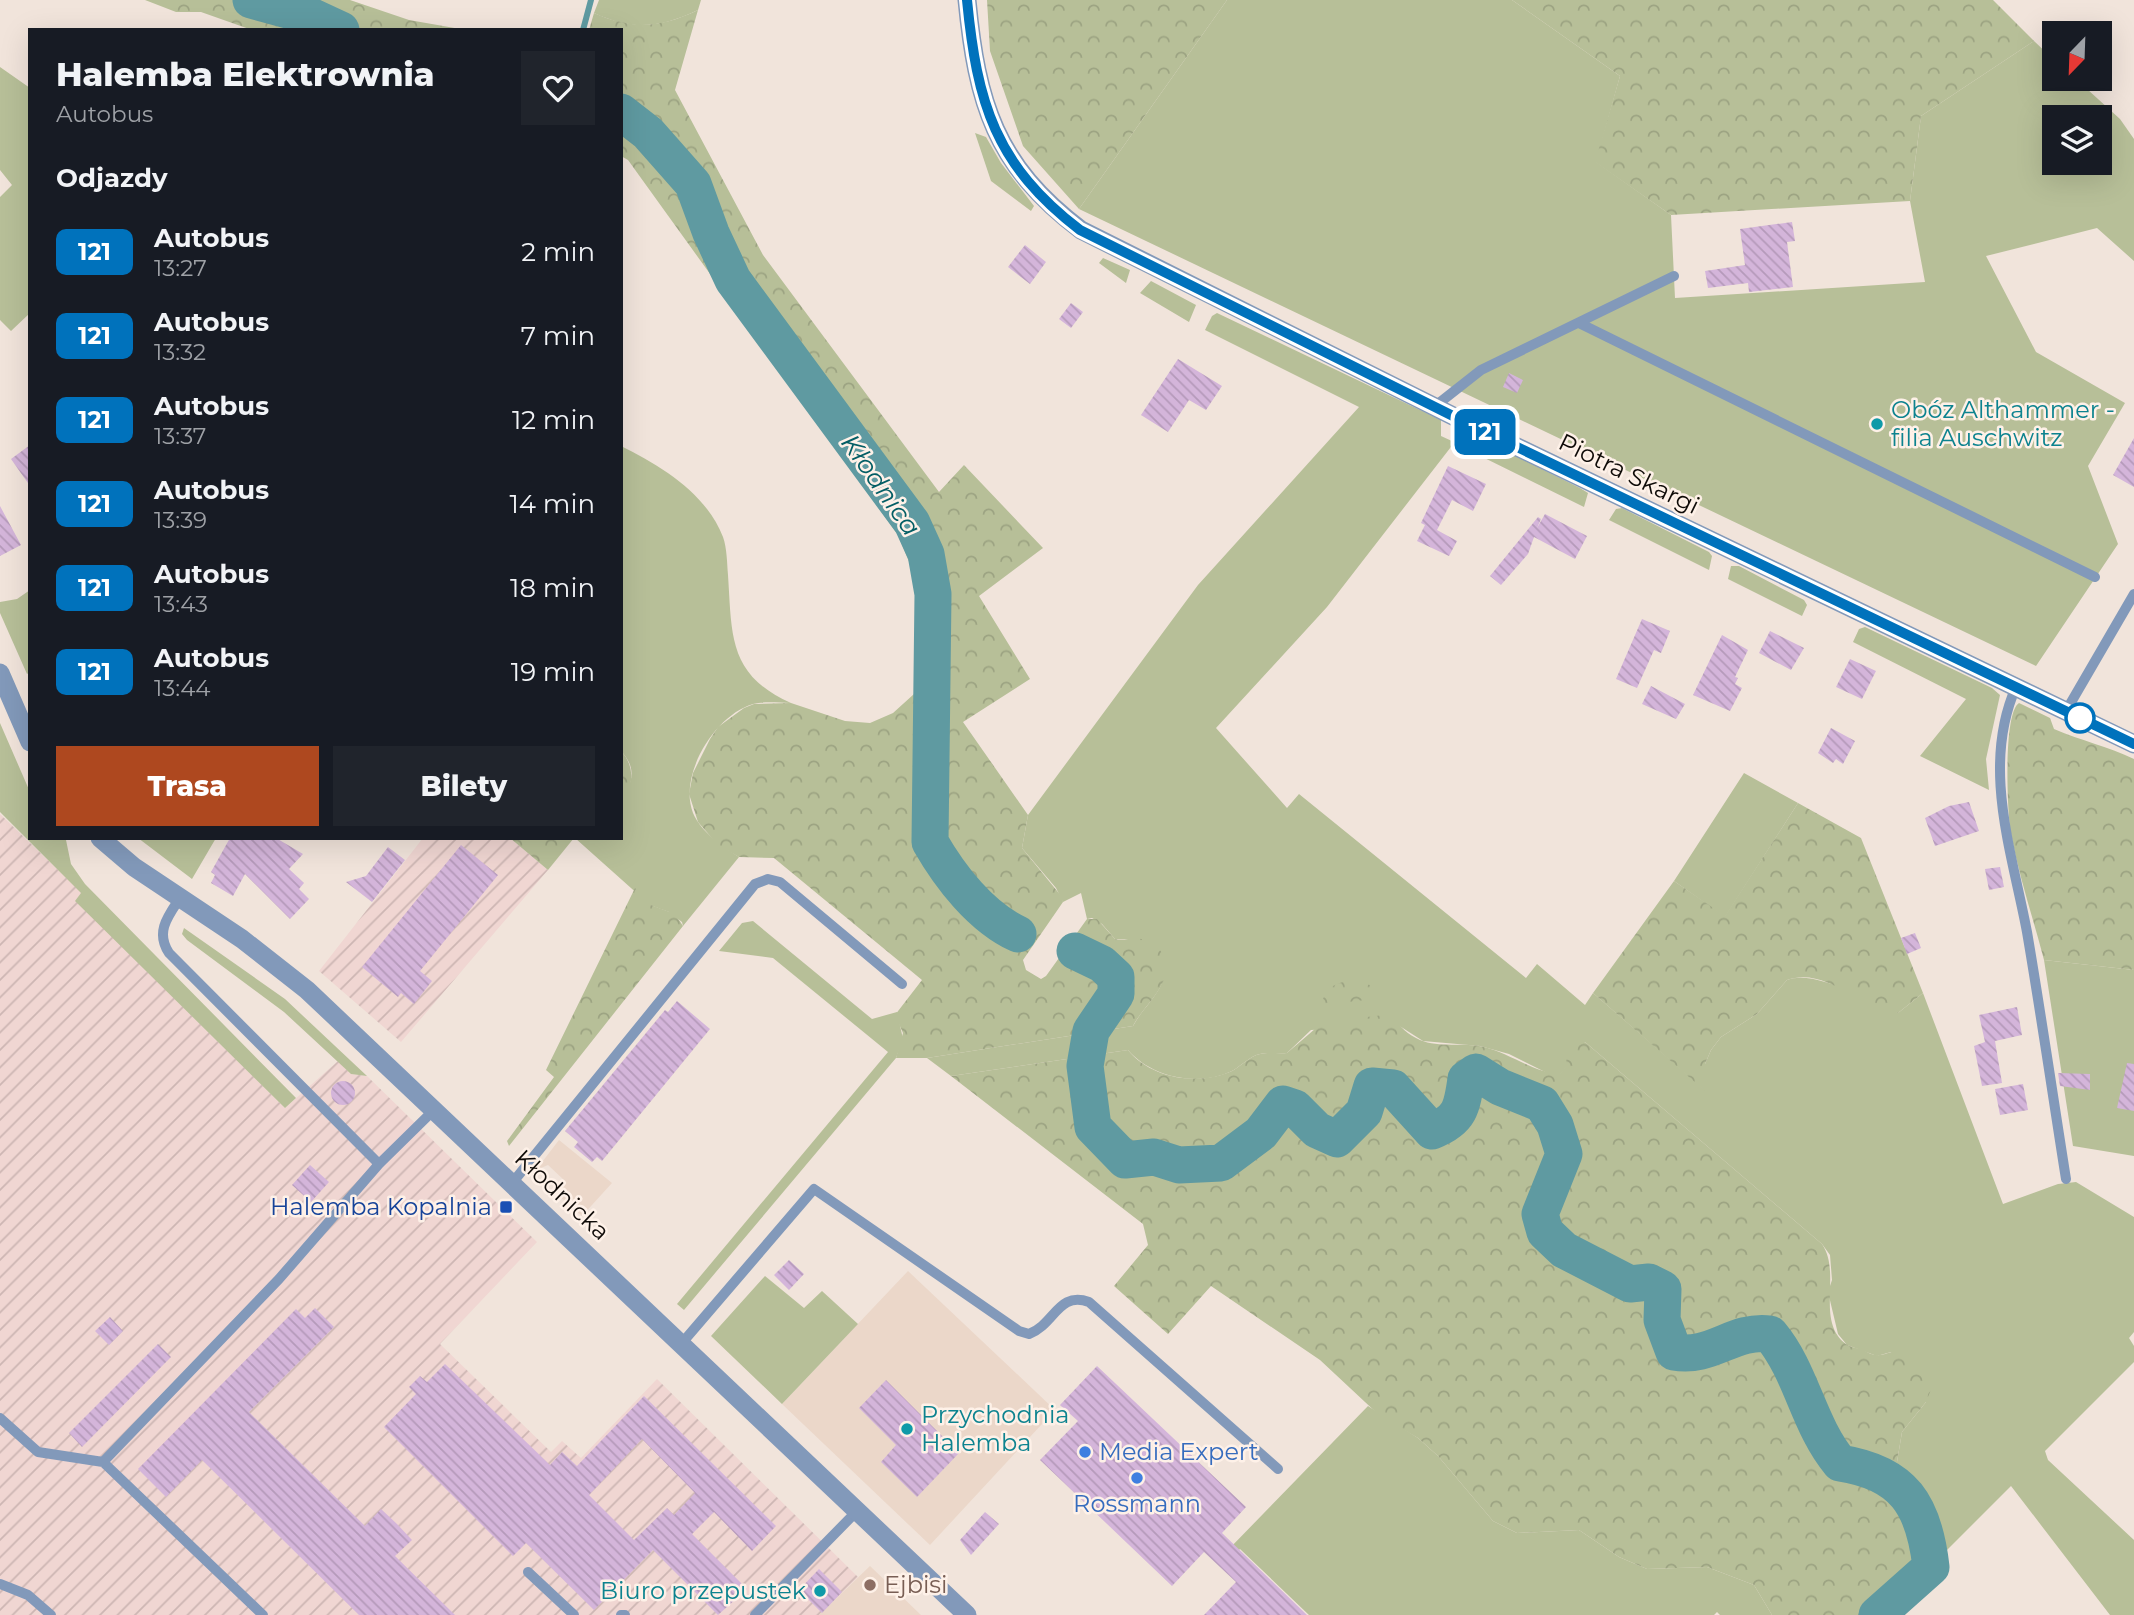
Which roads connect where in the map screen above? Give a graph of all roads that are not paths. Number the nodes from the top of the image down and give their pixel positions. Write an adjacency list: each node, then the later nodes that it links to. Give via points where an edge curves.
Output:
1 (967, 0): 4 (street, Piotra Skargi, via 974,59 994,128 1019,172 1052,208 1112,248)
2 (1674, 276): 3 (lane)
3 (1579, 323): 4 (lane, via 1481,370); 5 (lane)
4 (1434, 407): 8 (street, Piotra Skargi)
5 (2095, 577)
6 (2134, 594): 9 (lane)
7 (0, 673): 10 (street)
8 (2016, 687): 9 (street, Piotra Skargi); 17 (lane, via 2004,713 1999,755 2005,834 2026,930)
9 (2066, 711): 11 (street, Piotra Skargi)
10 (28, 737)
11 (2134, 744)
12 (102, 840): 13 (street, Kłodnicka)
13 (180, 898): 15 (street, Kłodnicka, via 307,990); 16 (lane, via 163,925 169,953)
14 (902, 984): 18 (lane, via 780,882 768,879 755,884)
15 (435, 1109): 16 (lane); 18 (street, Kłodnicka)
16 (379, 1164): 21 (lane, via 279,1279)
17 (2066, 1179)
18 (513, 1182): 19 (street, Kłodnicka)
19 (682, 1343): 22 (lane, via 814,1189 1020,1331 1029,1334 1041,1329 1066,1301 1076,1298 1089,1303); 23 (street, Kłodnicka)
20 (0, 1418): 21 (lane, via 37,1452)
21 (103, 1462): 27 (lane)
22 (1278, 1469)
23 (858, 1510): 29 (lane); 30 (street, Kłodnicka)
24 (528, 1572): 28 (lane)
25 (0, 1584): 26 (lane, via 28,1595)
26 (51, 1615)
27 (263, 1615)
28 (574, 1615)
29 (755, 1615)
30 (967, 1615)

